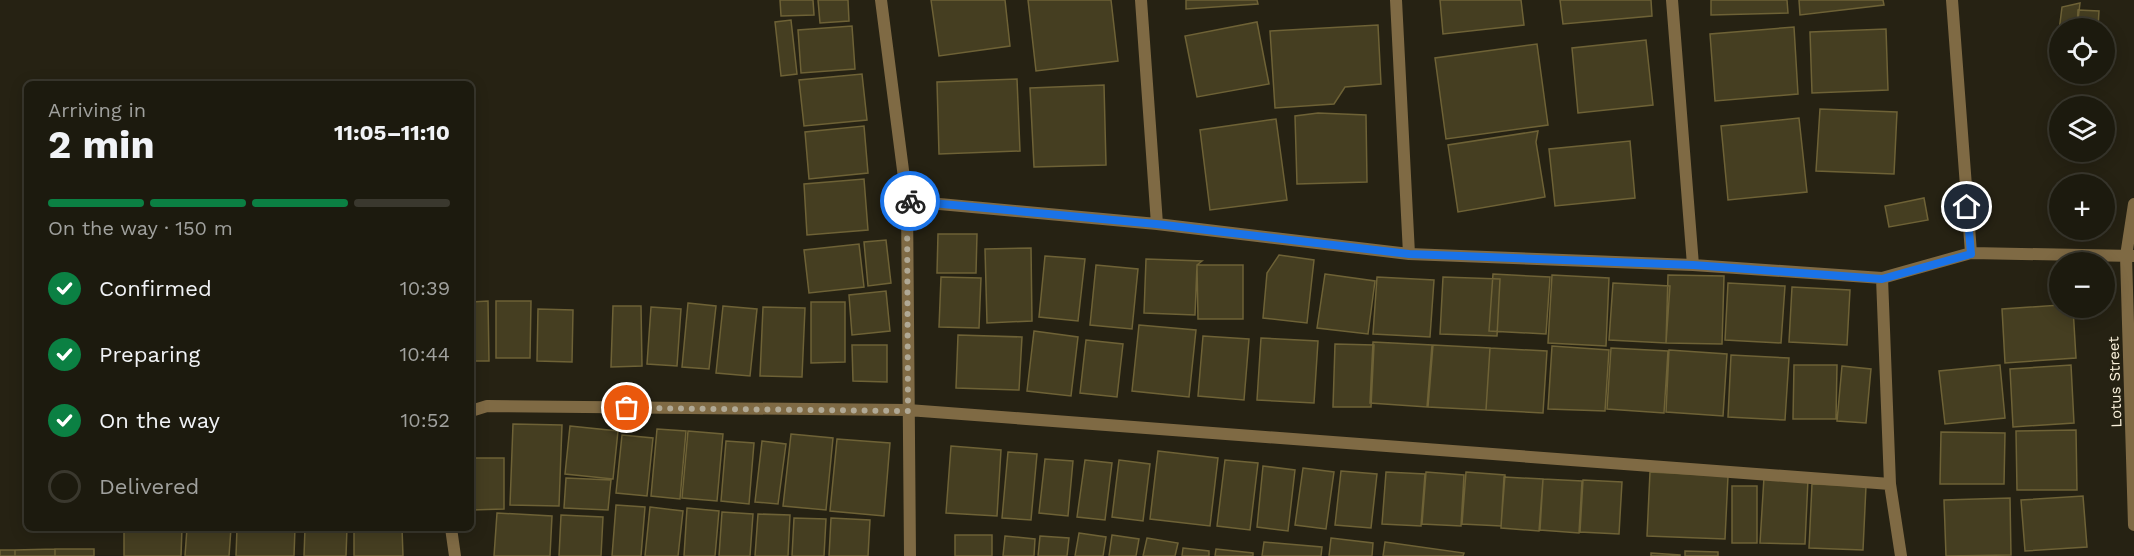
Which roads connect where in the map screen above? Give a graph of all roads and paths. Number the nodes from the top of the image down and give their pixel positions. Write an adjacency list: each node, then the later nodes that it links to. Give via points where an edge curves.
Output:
1 (881, 0): 6 (street)
2 (1141, 0): 8 (street)
3 (1396, 0): 9 (street)
4 (1672, 0): 12 (street)
5 (1952, 0): 10 (street)
6 (907, 201): 8 (street); 15 (street)
7 (2134, 204): 11 (street, Lotus Street)
8 (1156, 224): 9 (street)
9 (1409, 254): 12 (street)
10 (1971, 254): 11 (street); 13 (street)
11 (2130, 256): 16 (street, Lotus Street)
12 (1693, 265): 13 (street)
13 (1882, 279): 17 (street)
14 (474, 410): 15 (street, via 487,406)
15 (908, 411): 17 (street); 21 (street)
16 (2133, 446): 18 (street, Lotus Street)
17 (1890, 484): 22 (street)
18 (2134, 525)
19 (451, 531): 20 (street)
20 (455, 556)
21 (910, 556)
22 (1901, 556)

